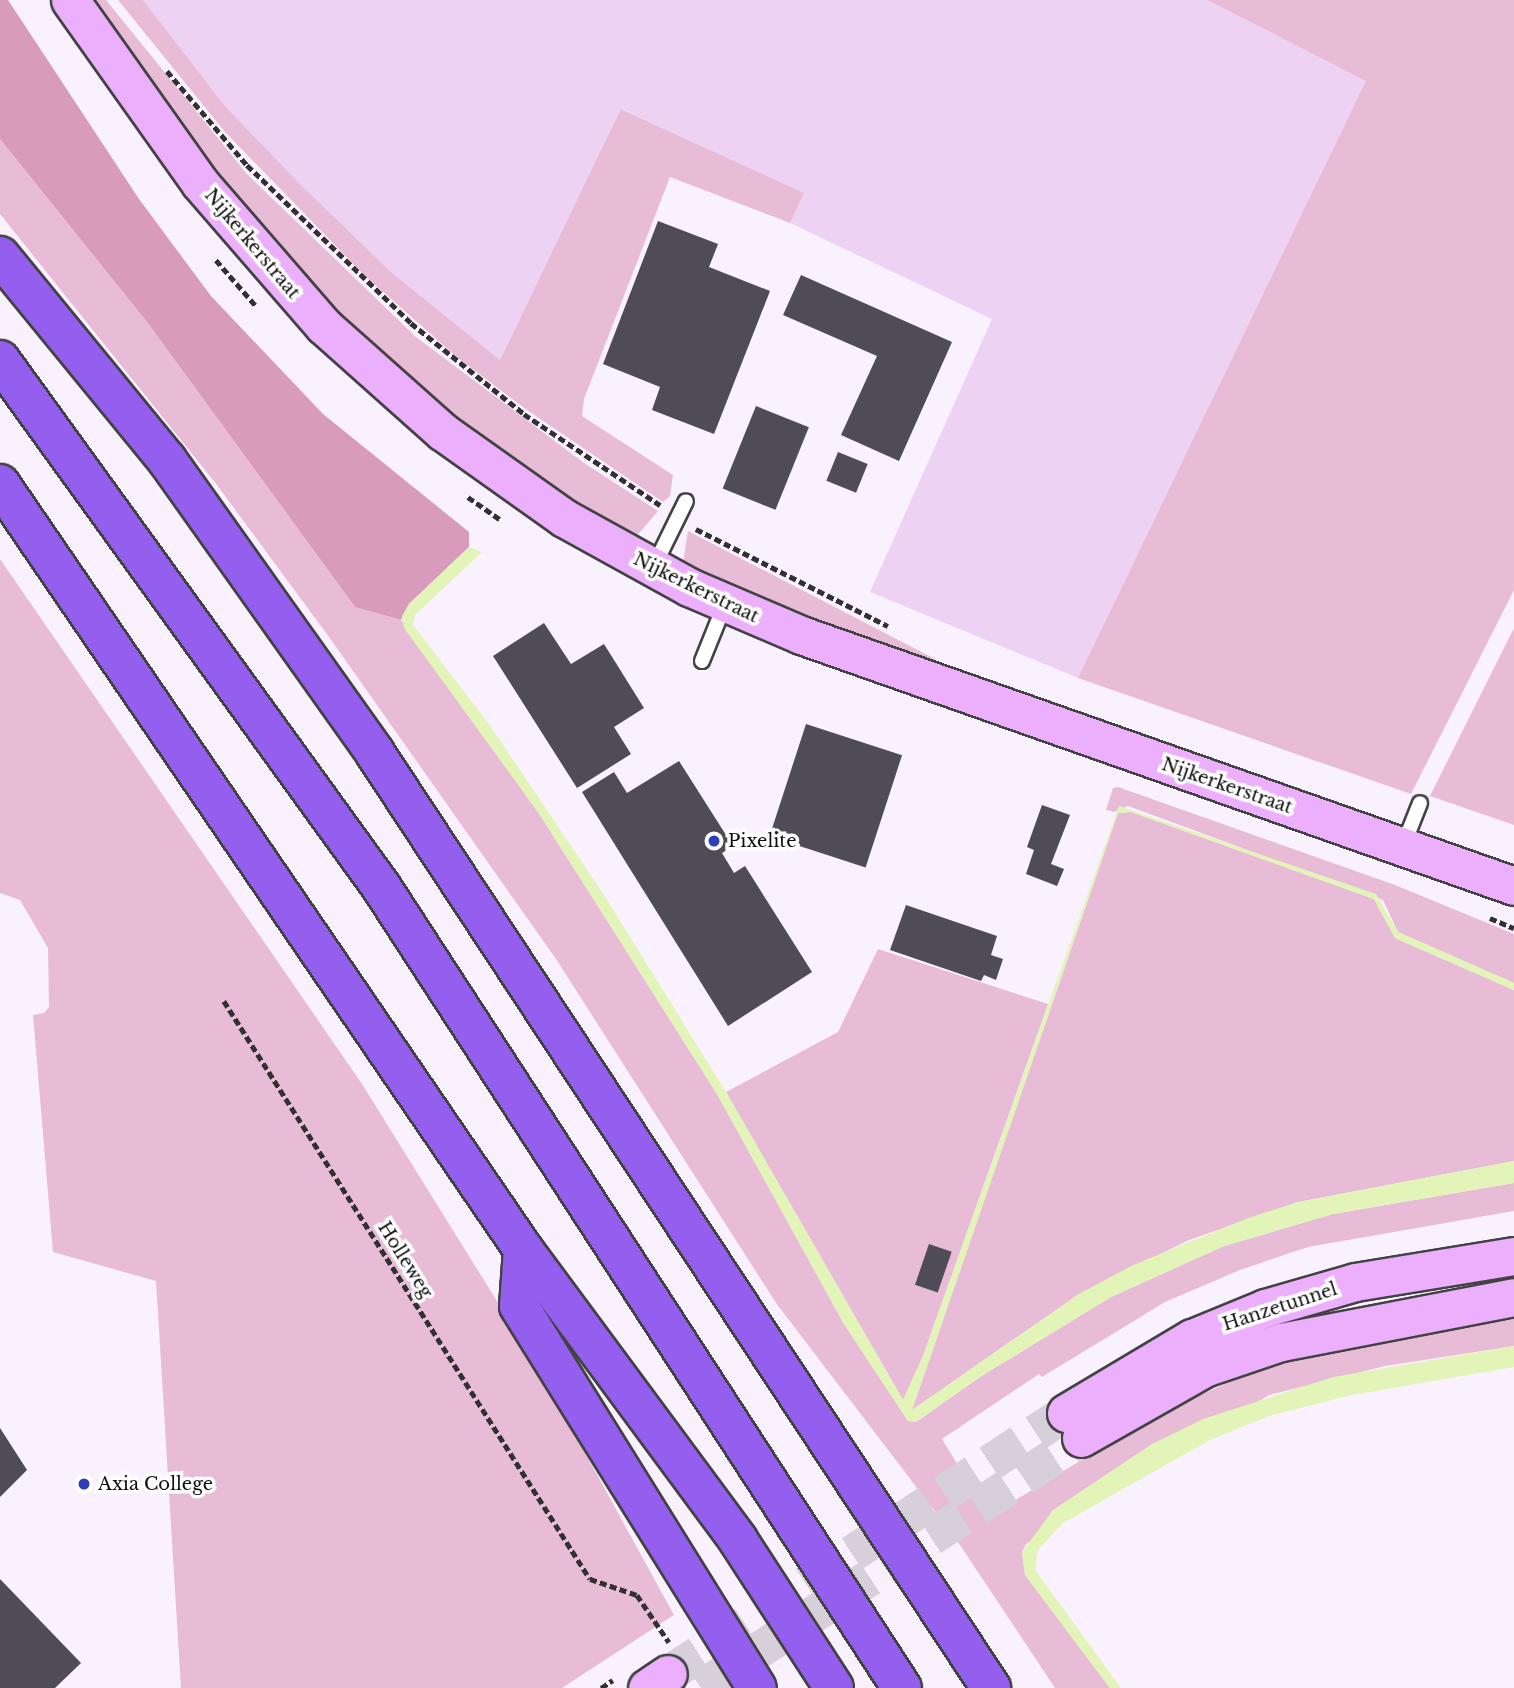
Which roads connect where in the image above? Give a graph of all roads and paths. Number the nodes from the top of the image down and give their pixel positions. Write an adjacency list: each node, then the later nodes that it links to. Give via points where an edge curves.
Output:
1 (70, 0): 8 (main road, Nijkerkerstraat, via 201,183 324,326 405,401 484,463 565,518)
2 (162, 65): 7 (path, via 247,165 411,323 524,414)
3 (0, 256): 23 (highway, via 167,460 375,753)
4 (0, 360): 22 (highway, via 382,888)
5 (0, 484): 16 (highway)
6 (686, 501): 7 (lane)
7 (678, 517): 8 (lane); 10 (path, via 762,565)
8 (653, 569): 9 (main road, Nijkerkerstraat)
9 (725, 604): 11 (lane); 13 (main road, Nijkerkerstraat, via 827,645)
10 (894, 628)
11 (702, 661)
12 (1420, 803): 13 (lane)
13 (1403, 847): 14 (main road, Nijkerkerstraat)
14 (1514, 886)
15 (224, 1001): 19 (path, Holleweg, via 590,1579 637,1595)
16 (523, 1249): 20 (highway, via 519,1306); 21 (highway, via 738,1540)
17 (1514, 1256): 18 (main road, Hanzetunnel, via 1356,1282 1265,1308 1192,1338 1074,1426 1204,1368 1281,1342)
18 (1514, 1297)
19 (658, 1625)
20 (757, 1688)
21 (834, 1688)
22 (902, 1688)
23 (991, 1688)

